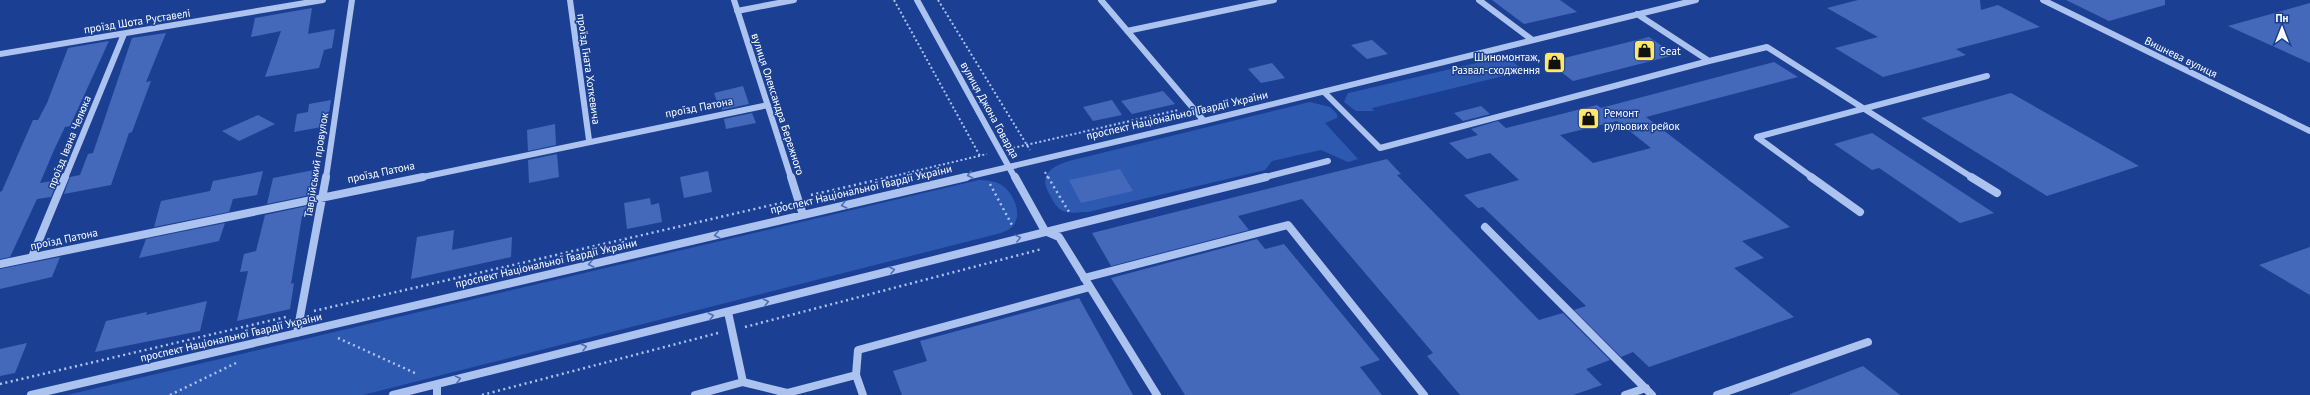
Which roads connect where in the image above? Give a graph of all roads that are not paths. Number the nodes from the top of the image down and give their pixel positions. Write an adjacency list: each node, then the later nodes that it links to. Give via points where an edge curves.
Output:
1 (324, 0): 15 (street, проїзд Шота Руставелі)
2 (352, 0): 29 (street, Таврійський провулок)
3 (570, 0): 25 (street, проїзд Гната Хоткевича)
4 (734, 0): 12 (street, вулиця Олександра Бережного)
5 (794, 0): 12 (street)
6 (917, 0): 27 (street, вулиця Джона Говарда)
7 (1101, 0): 14 (street)
8 (1270, 0): 14 (street)
9 (1479, 0): 16 (street)
10 (1696, 0): 13 (street, проспект Національної Гвардії України)
11 (2043, 0): 24 (street, Вишнева вулиця)
12 (737, 11): 21 (street, вулиця Олександра Бережного)
13 (1637, 14): 16 (street, проспект Національної Гвардії України); 18 (street)
14 (1127, 31): 23 (street)
15 (124, 34): 17 (street, проїзд Шота Руставелі); 34 (street, проїзд Івана Челюка)
16 (1531, 39): 20 (street, проспект Національної Гвардії України)
17 (0, 54)
18 (1709, 61): 20 (street, via 1380,148); 22 (street, via 1767,47)
19 (1987, 76): 22 (street)
20 (1324, 92): 23 (street, проспект Національної Гвардії України)
21 (768, 104): 25 (street, проїзд Патона); 31 (street, вулиця Олександра Бережного)
22 (1864, 109): 28 (street); 30 (street, via 1757,137)
23 (1204, 121): 27 (street, проспект Національної Гвардії України)
24 (2310, 131)
25 (589, 140): 29 (street, проїзд Патона)
26 (1328, 161): 33 (street)
27 (1008, 165): 31 (street, проспект Національної Гвардії України, one-way to 31); 33 (street, вулиця Джона Говарда)
28 (1997, 194)
29 (323, 196): 34 (street, проїзд Патона); 39 (street, Таврійський провулок)
30 (1860, 212)
31 (803, 215): 39 (street, проспект Національної Гвардії України, one-way to 39)
32 (1485, 227): 44 (street)
33 (1045, 231): 36 (street, via 1059,237); 38 (street, one-way to 33)
34 (32, 257): 35 (street, проїзд Патона)
35 (0, 264)
36 (1084, 278): 37 (street); 51 (street, via 1288,224)
37 (1090, 287): 41 (street, via 858,350); 50 (street)
38 (728, 312): 42 (street); 43 (street, one-way to 38)
39 (297, 333): 45 (street, проспект Національної Гвардії України)
40 (1868, 342): 54 (street)
41 (856, 375): 42 (street, via 787,393); 49 (street)
42 (743, 382): 48 (street)
43 (437, 384): 46 (street); 47 (street)
44 (1646, 388): 52 (street); 53 (street)
45 (31, 395)
46 (393, 395)
47 (437, 395)
48 (695, 395)
49 (863, 395)
50 (1157, 395)
51 (1424, 395)
52 (1625, 395)
53 (1652, 395)
54 (1717, 395)

